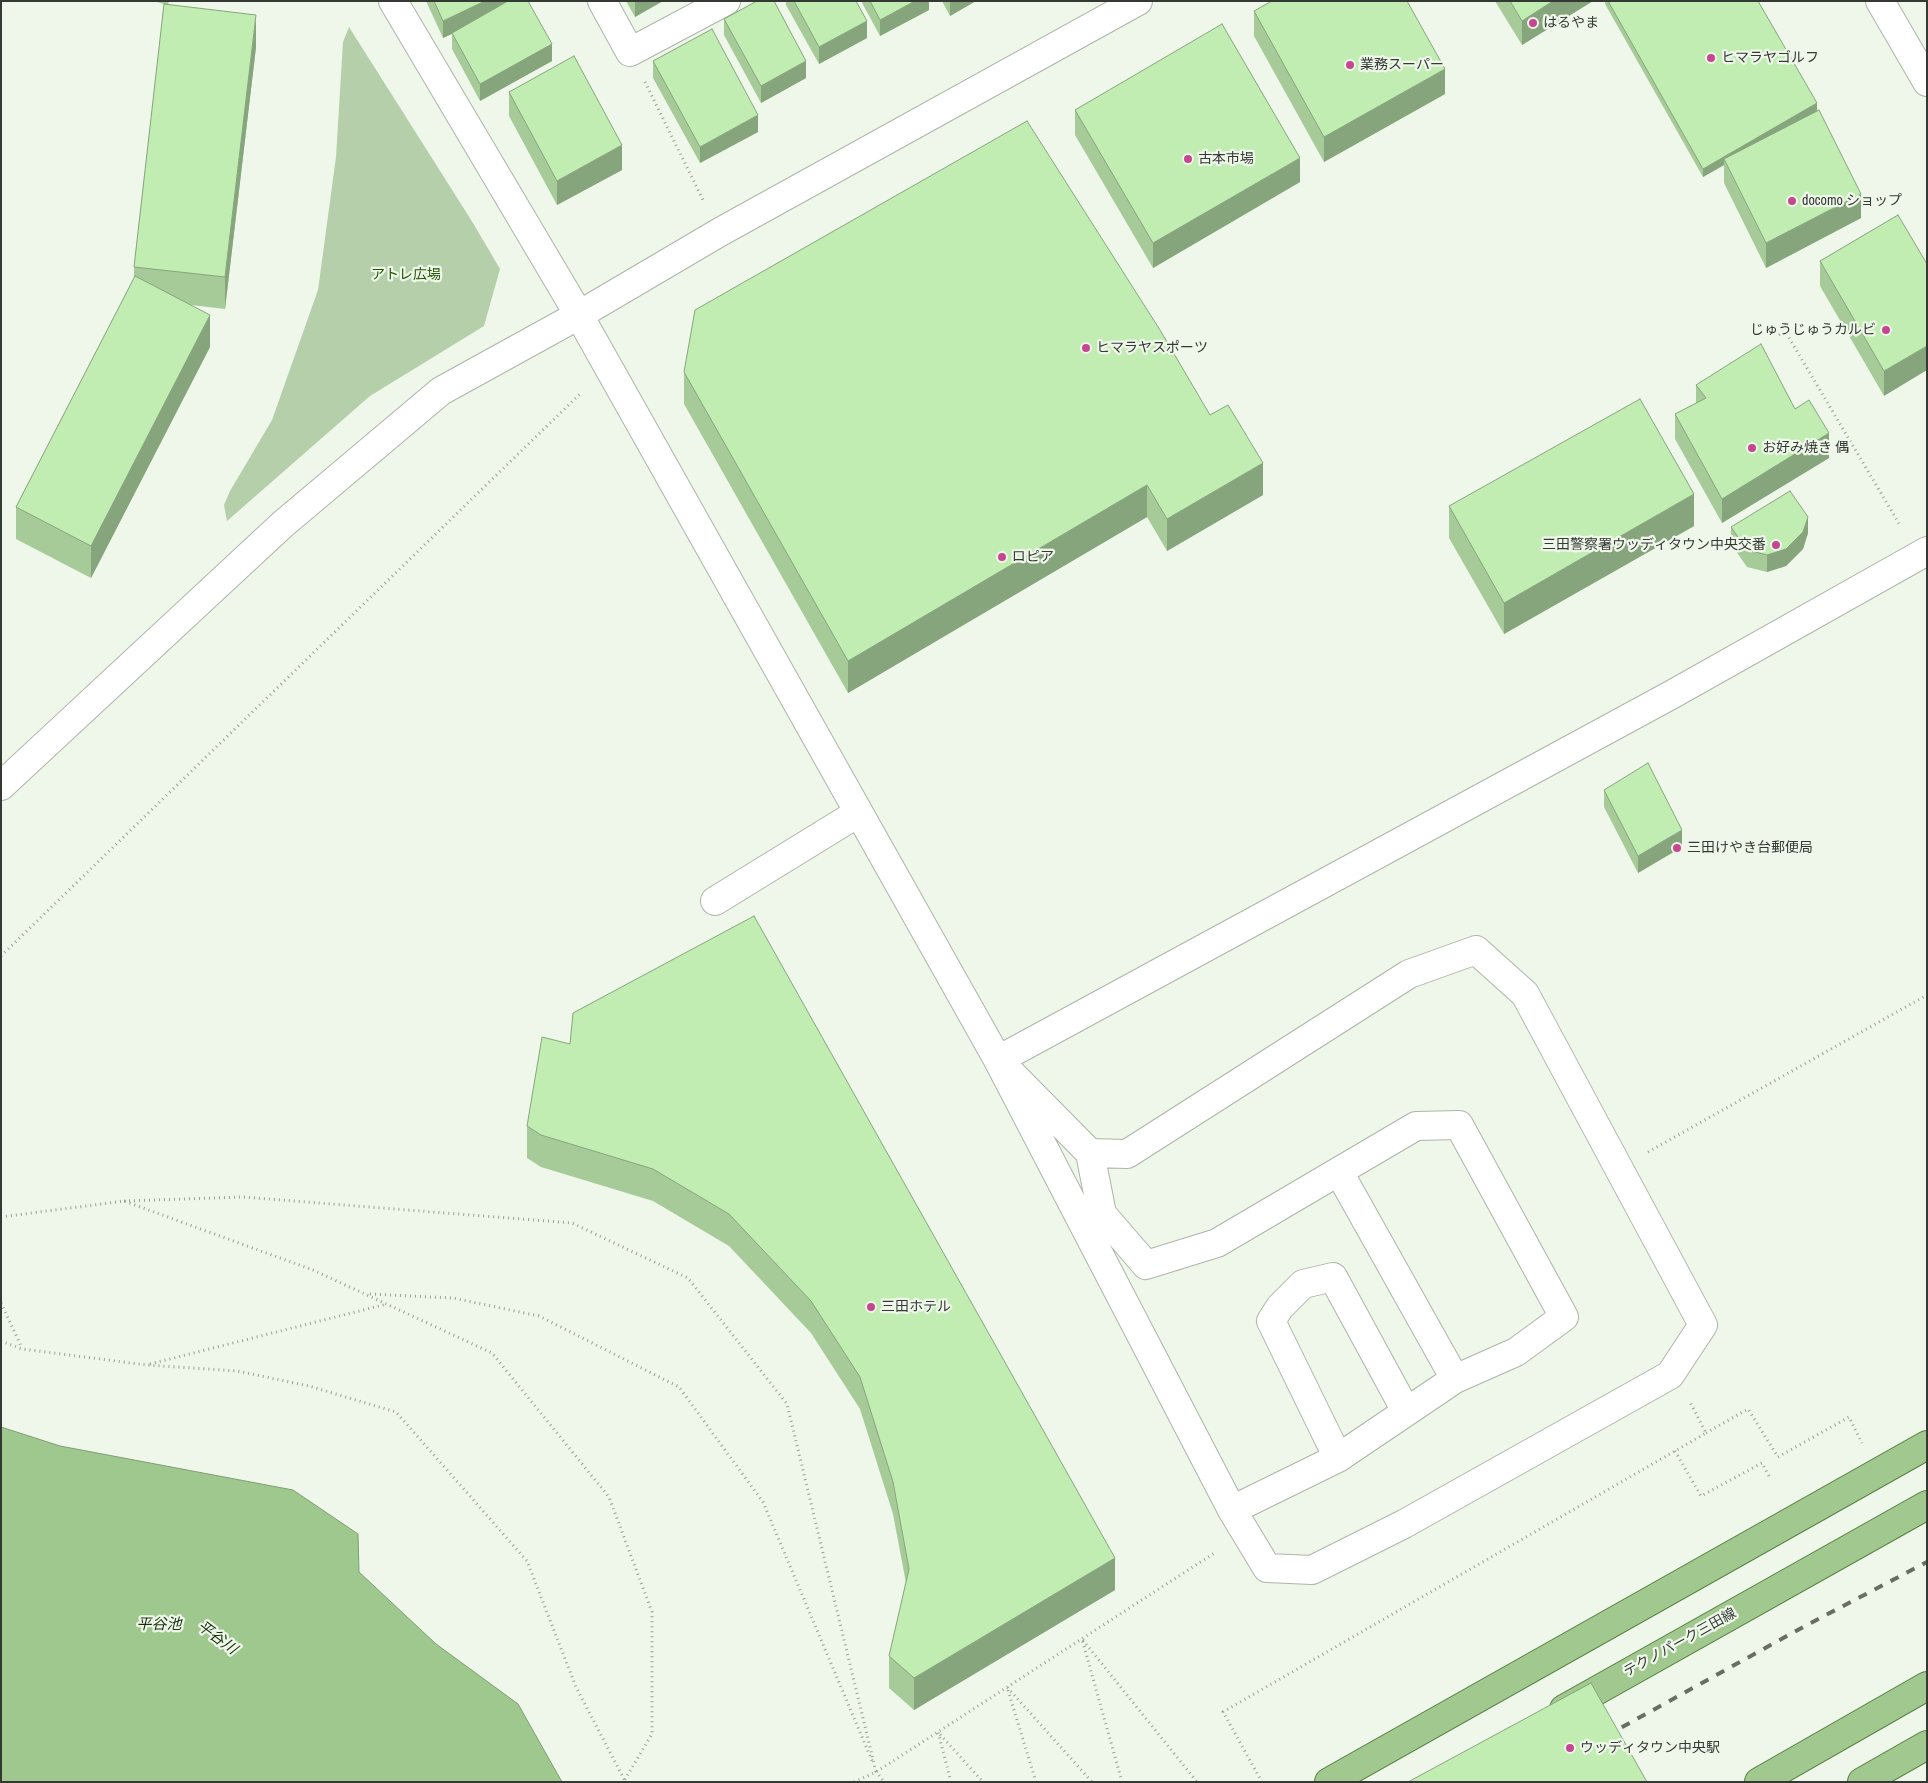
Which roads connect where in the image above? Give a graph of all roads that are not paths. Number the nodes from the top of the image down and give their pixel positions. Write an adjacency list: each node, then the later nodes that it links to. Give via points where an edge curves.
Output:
1 (392, 1): 7 (street)
2 (602, 1): 3 (street, via 630,52)
3 (726, 1)
4 (1138, 1): 7 (street, via 720,232)
5 (1880, 1): 6 (street)
6 (1927, 82)
7 (579, 315): 9 (street, via 441,391 283,524); 10 (street)
8 (1922, 554): 12 (street, via 1670,695)
9 (1, 786)
10 (858, 813): 11 (street); 12 (street)
11 (715, 900)
12 (998, 1060): 13 (street); 20 (street)
13 (1090, 1153): 14 (street, via 1102,1214 1146,1265 1217,1243); 20 (street, via 1127,1154 1409,974 1476,950 1525,994 1703,1325 1670,1375 1404,1524 1312,1570 1267,1568)
14 (1339, 1172): 15 (street); 15 (street, via 1416,1126 1459,1125 1564,1317 1516,1352)
15 (1455, 1379): 16 (street)
16 (1406, 1411): 18 (street); 18 (street, via 1333,1277 1303,1284 1271,1321)
17 (1927, 1445): 24 (main road)
18 (1338, 1458): 20 (street)
19 (1927, 1505): 22 (main road, テクノパーク三田線)
20 (1232, 1510)
21 (1927, 1686): 25 (main road)
22 (1540, 1722)
23 (1927, 1744): 26 (main road)
24 (1329, 1782)
25 (1759, 1782)
26 (1862, 1782)

